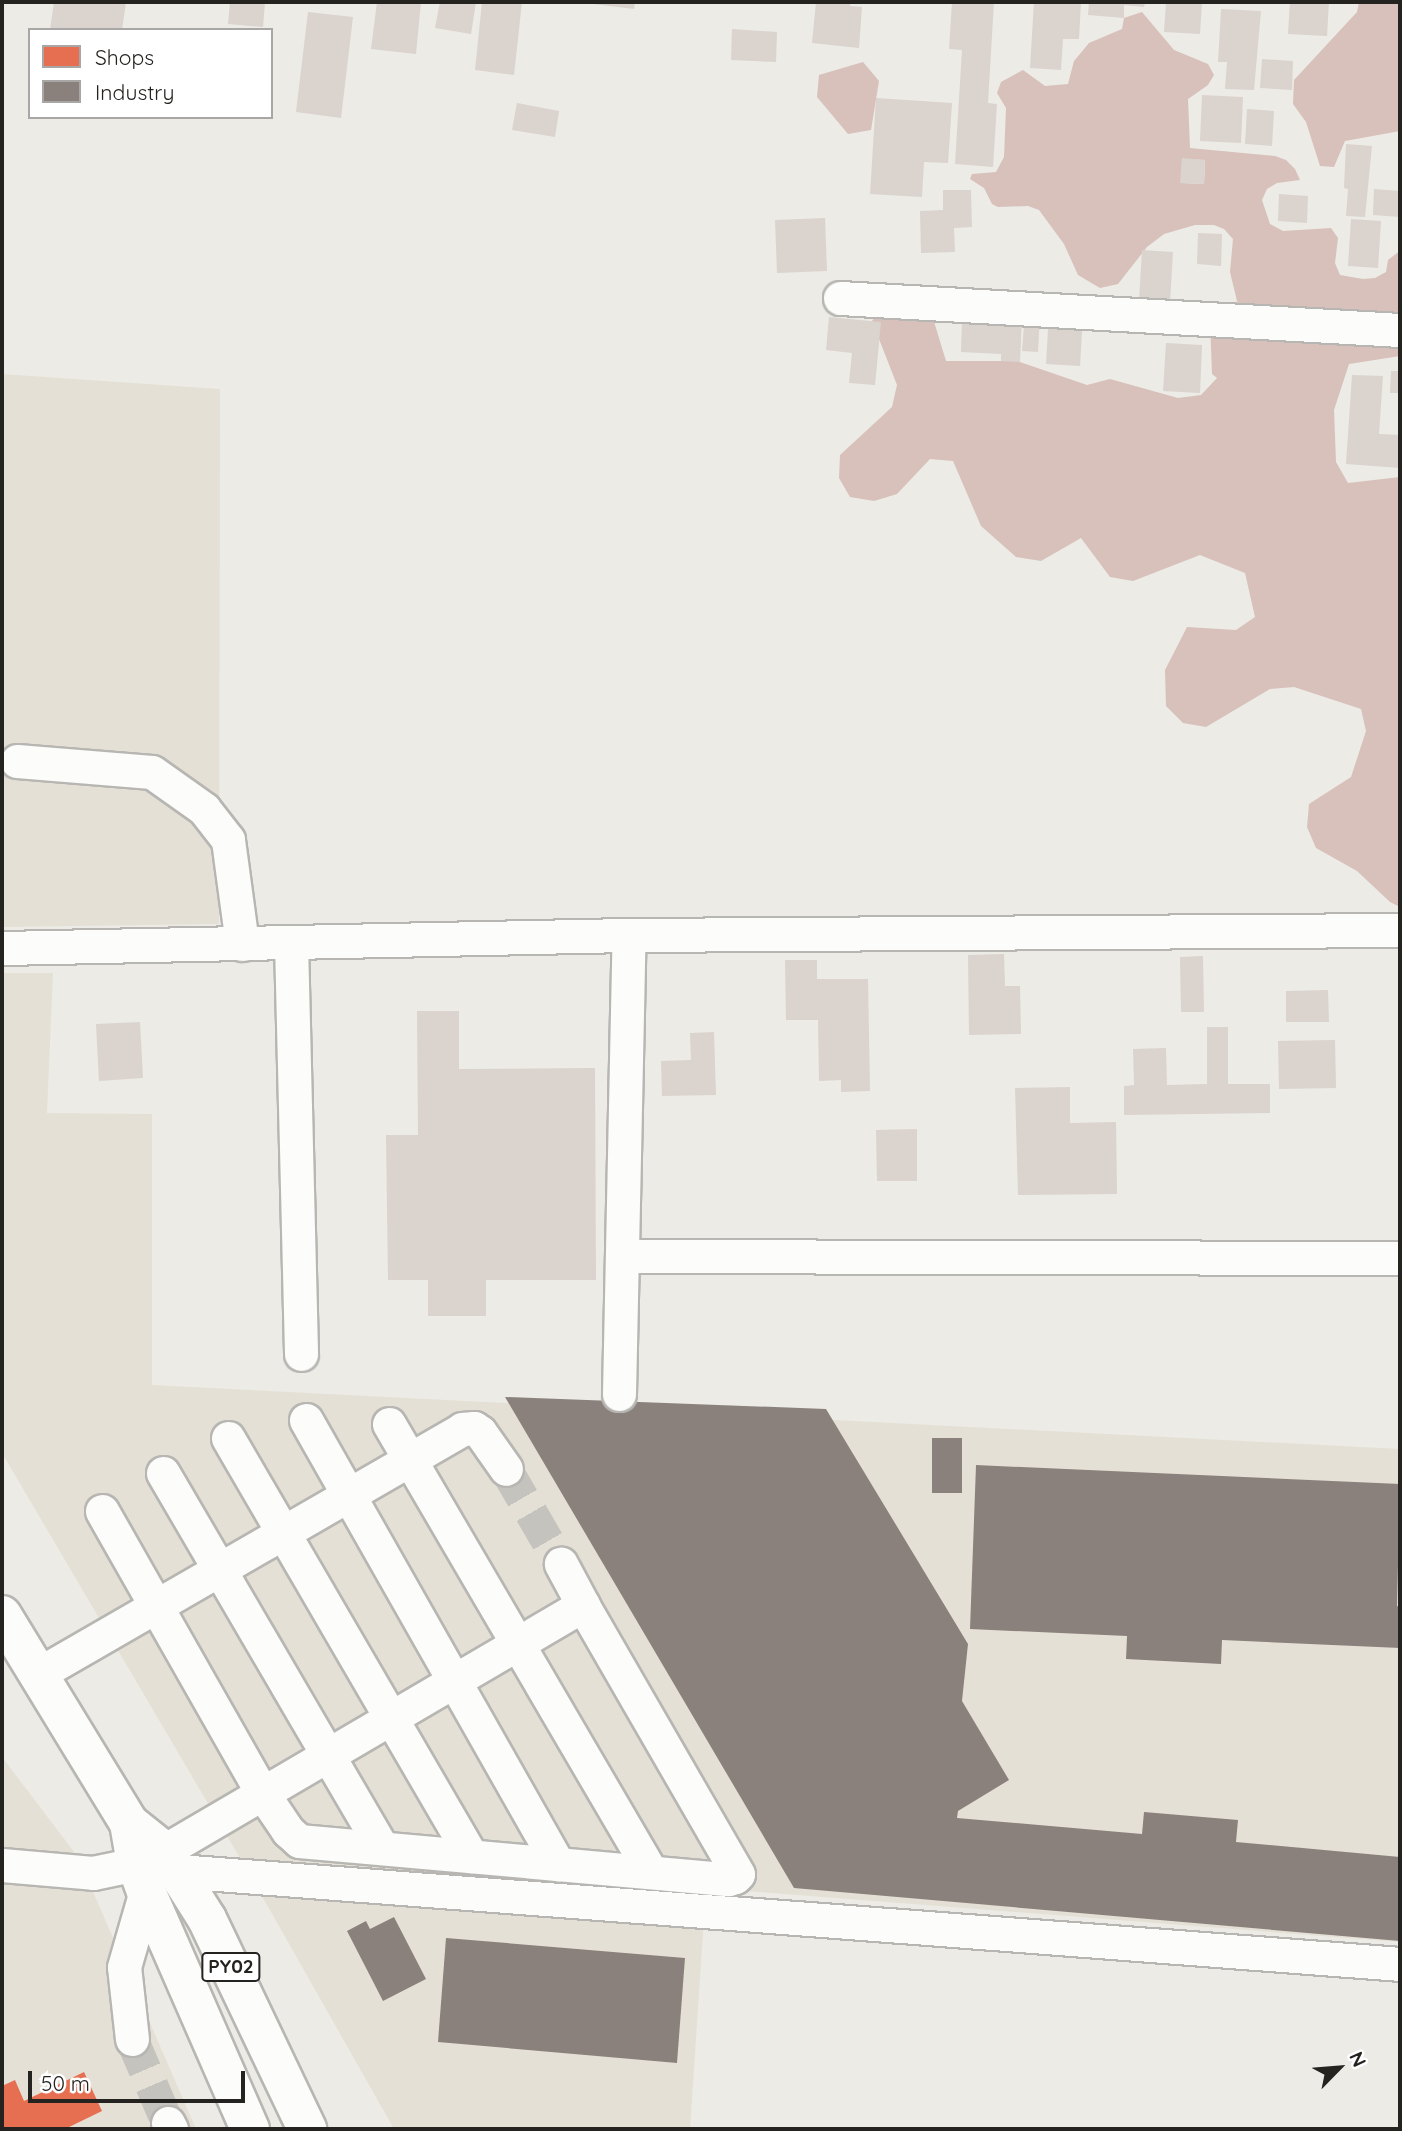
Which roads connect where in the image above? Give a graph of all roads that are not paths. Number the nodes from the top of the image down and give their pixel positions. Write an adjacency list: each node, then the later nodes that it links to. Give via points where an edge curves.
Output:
1 (840, 298): 2 (street)
2 (1400, 330)
3 (17, 761): 7 (street, via 152,772 204,809 228,841)
4 (1400, 930): 5 (street)
5 (629, 935): 6 (street); 9 (street)
6 (291, 943): 7 (street); 11 (street)
7 (242, 944): 8 (street)
8 (2, 948)
9 (622, 1256): 10 (street); 12 (street)
10 (1400, 1258)
11 (301, 1354)
12 (620, 1394)
13 (306, 1420): 19 (street)
14 (389, 1424): 16 (street)
15 (228, 1438): 21 (street)
16 (409, 1460): 17 (street, via 463,1429 474,1428); 19 (street); 27 (street)
17 (506, 1469)
18 (163, 1473): 23 (street)
19 (349, 1495): 21 (street); 29 (street)
20 (102, 1511): 25 (street)
21 (283, 1533): 23 (street); 30 (street)
22 (561, 1564): 24 (street)
23 (218, 1570): 25 (street); 31 (street)
24 (583, 1605): 27 (street); 38 (street, via 738,1874 728,1879)
25 (157, 1606): 28 (street); 32 (street)
26 (2, 1615): 28 (main road, PY02)
27 (515, 1642): 29 (street); 38 (street)
28 (40, 1673): 37 (main road, PY02)
29 (455, 1678): 30 (street); 35 (street)
30 (391, 1716): 31 (street); 34 (street)
31 (328, 1755): 32 (street); 33 (street)
32 (263, 1794): 33 (street, via 299,1841); 37 (street)
33 (382, 1848): 34 (street)
34 (471, 1856): 35 (street)
35 (558, 1864): 38 (street)
36 (2, 1865): 37 (street, via 93,1873)
37 (156, 1869): 39 (street); 40 (street, via 124,1967); 41 (main road, PY02); 42 (main road, PY02, via 207,1919)
38 (652, 1872)
39 (1400, 1964)
40 (132, 2039)
41 (250, 2129)
42 (307, 2129)

